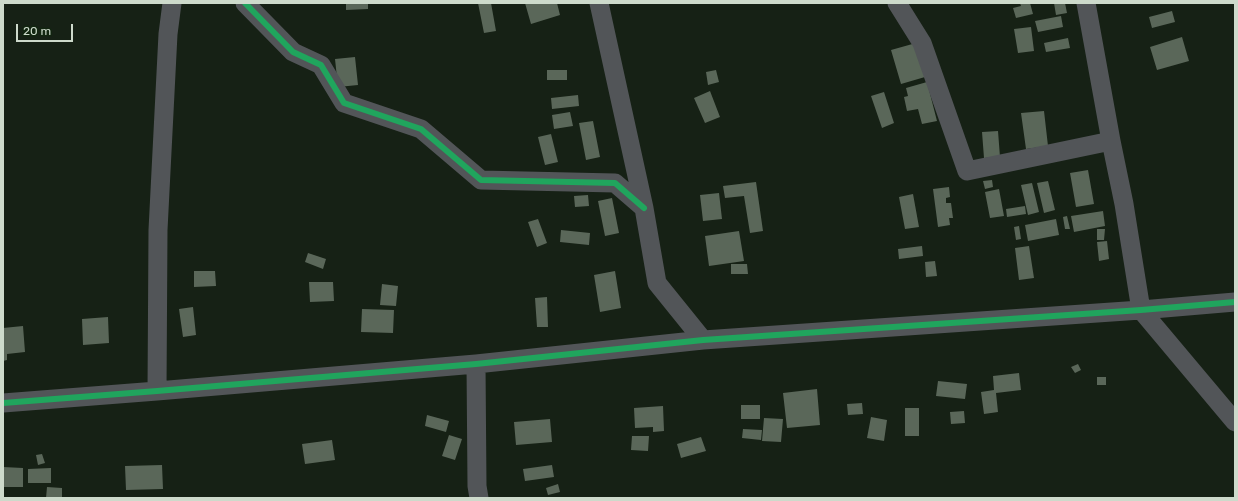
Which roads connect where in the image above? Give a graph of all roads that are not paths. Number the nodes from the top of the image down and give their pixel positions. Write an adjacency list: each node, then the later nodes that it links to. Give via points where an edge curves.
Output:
1 (172, 3): 12 (street, via 168,34 158,230)
2 (245, 3): 7 (street, via 294,52 321,65 344,103 421,129 481,180 614,183)
3 (599, 3): 7 (street)
4 (897, 3): 6 (street, via 922,43 967,171)
5 (1086, 3): 6 (street)
6 (1111, 141): 9 (street)
7 (644, 208): 10 (street, via 657,283)
8 (1235, 302): 9 (street)
9 (1141, 310): 10 (street); 14 (street)
10 (703, 340): 11 (street)
11 (476, 364): 12 (street); 15 (street)
12 (157, 391): 13 (street)
13 (3, 403)
14 (1235, 422)
15 (479, 498)

